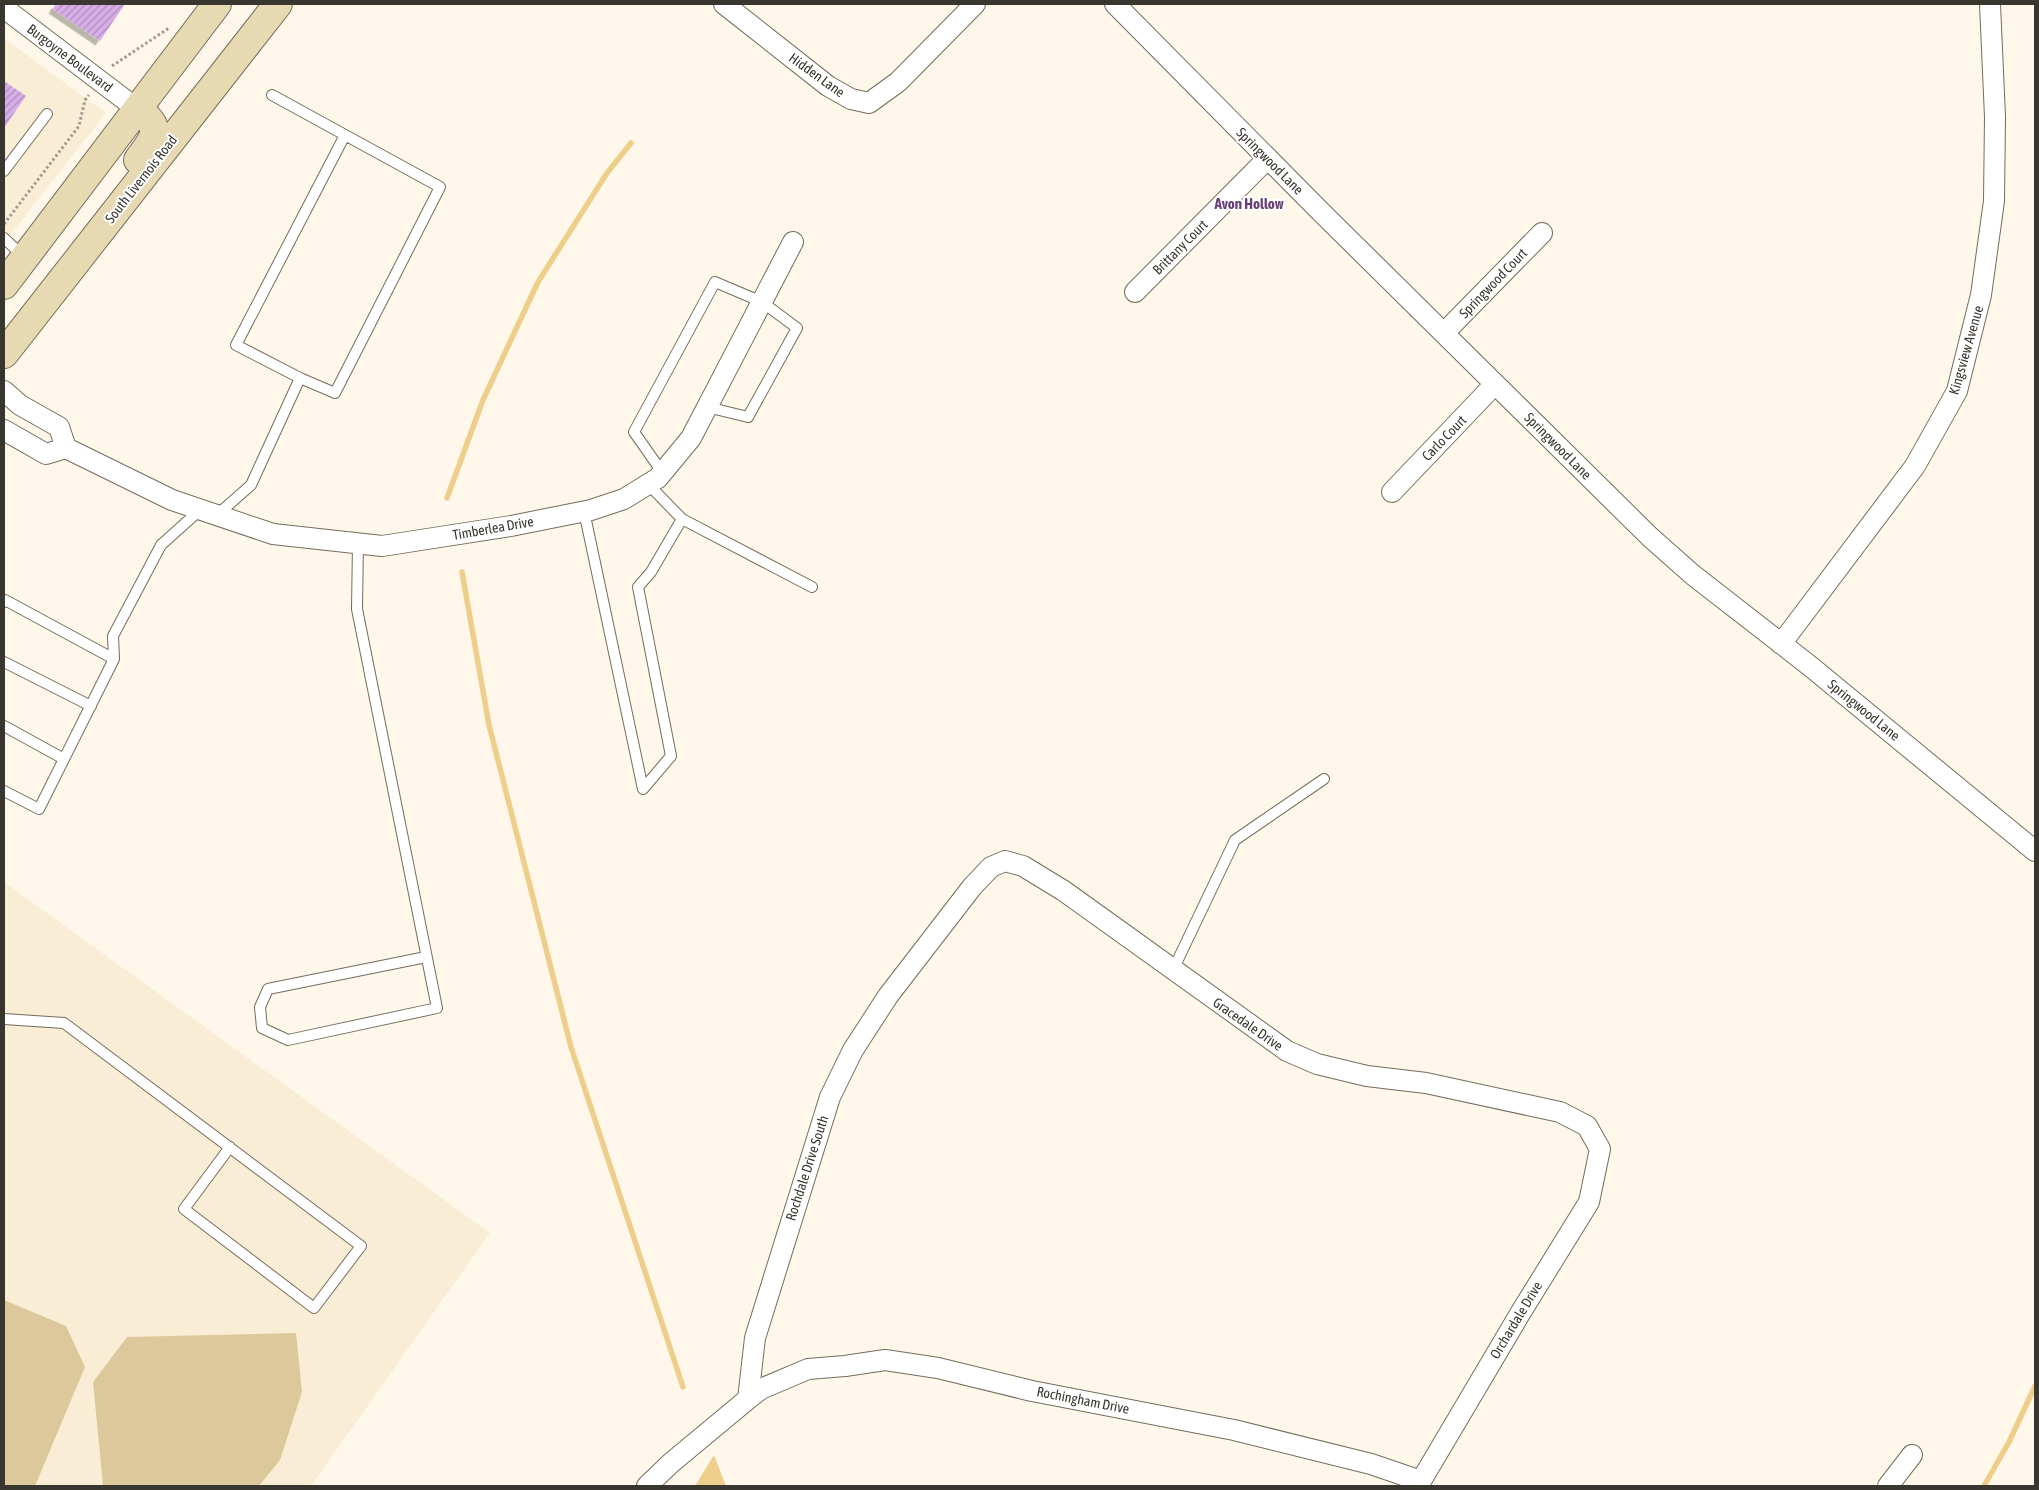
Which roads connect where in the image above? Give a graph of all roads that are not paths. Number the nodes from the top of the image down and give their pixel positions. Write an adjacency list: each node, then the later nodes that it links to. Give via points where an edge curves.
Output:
1 (217, 4): 9 (main road)
2 (278, 4): 21 (main road, South Livernois Road)
3 (724, 4): 4 (street, Hidden Lane, via 828,86 851,99 869,103 898,82)
4 (975, 4)
5 (1115, 4): 12 (street, Springwood Lane)
6 (1990, 4): 38 (street, Kingsview Avenue, via 1995,117 1994,201 1981,294 1957,391 1915,466)
7 (4, 8): 9 (street, Burgoyne Boulevard)
8 (272, 95): 11 (lane)
9 (137, 109): 17 (main road); 21 (main road, via 149,117 155,129 153,140 35,290)
10 (47, 114): 13 (lane)
11 (345, 135): 24 (lane, via 236,345); 24 (lane, via 440,187 335,393)
12 (1268, 158): 19 (street, Brittany Court); 22 (street, Springwood Lane)
13 (4, 171)
14 (1542, 233): 22 (street, Springwood Court)
15 (4, 238): 17 (lane)
16 (793, 242): 20 (street, Timberlea Drive)
17 (24, 257): 18 (main road)
18 (4, 284)
19 (1135, 292)
20 (762, 302): 27 (street, Timberlea Drive); 27 (lane, via 797,328 748,417); 30 (lane, via 715,282 634,432)
21 (24, 329): 23 (main road, South Livernois Road)
22 (1444, 333): 25 (street, Springwood Lane)
23 (4, 354)
24 (300, 378): 33 (lane, via 251,485)
25 (1495, 384): 31 (street, Carlo Court); 38 (street, Springwood Lane, via 1650,537)
26 (4, 391): 29 (street, via 20,405 59,427)
27 (707, 407): 30 (street, Timberlea Drive, via 691,438)
28 (4, 430): 29 (street, via 46,454)
29 (66, 448): 33 (street, Timberlea Drive, via 172,500)
30 (655, 478): 32 (street, Timberlea Drive, via 624,498); 34 (lane)
31 (1392, 492)
32 (584, 511): 34 (lane, via 642,789 672,756 638,587 651,572); 35 (street, Timberlea Drive, via 382,546)
33 (209, 512): 35 (street, Timberlea Drive, via 273,534); 39 (lane, via 161,545 113,636)
34 (682, 519): 36 (lane)
35 (358, 543): 48 (lane, via 357,609)
36 (812, 587)
37 (4, 602): 39 (lane)
38 (1781, 644): 46 (street, Springwood Lane)
39 (114, 659): 41 (lane)
40 (4, 662): 41 (lane)
41 (90, 706): 43 (lane)
42 (4, 726): 43 (lane)
43 (64, 759): 45 (lane, via 39,809)
44 (1324, 779): 49 (lane, via 1235,840)
45 (4, 790)
46 (2035, 851)
47 (1005, 861): 49 (street, Gracedale Drive, via 1023,866 1064,892); 53 (street, Rochdale Drive South, via 991,866 972,887 888,996 853,1050 834,1090 790,1224 756,1338)
48 (426, 957): 48 (lane, via 437,1008 288,1040 262,1028 260,1007 268,989)
49 (1173, 970): 52 (street, Gracedale Drive, via 1287,1051 1317,1064 1560,1112 1586,1126)
50 (4, 1019): 51 (lane, via 64,1023)
51 (230, 1147): 51 (lane, via 361,1246 314,1308 184,1209)
52 (1600, 1149): 55 (street, Orchardale Drive, via 1589,1202)
53 (748, 1399): 55 (street, Rochingham Drive, via 761,1389 808,1369 885,1360 938,1368 1032,1391 1234,1430 1371,1464 1412,1478); 56 (street)
54 (1912, 1455): 57 (street)
55 (1418, 1484)
56 (647, 1486)
57 (1888, 1486)

